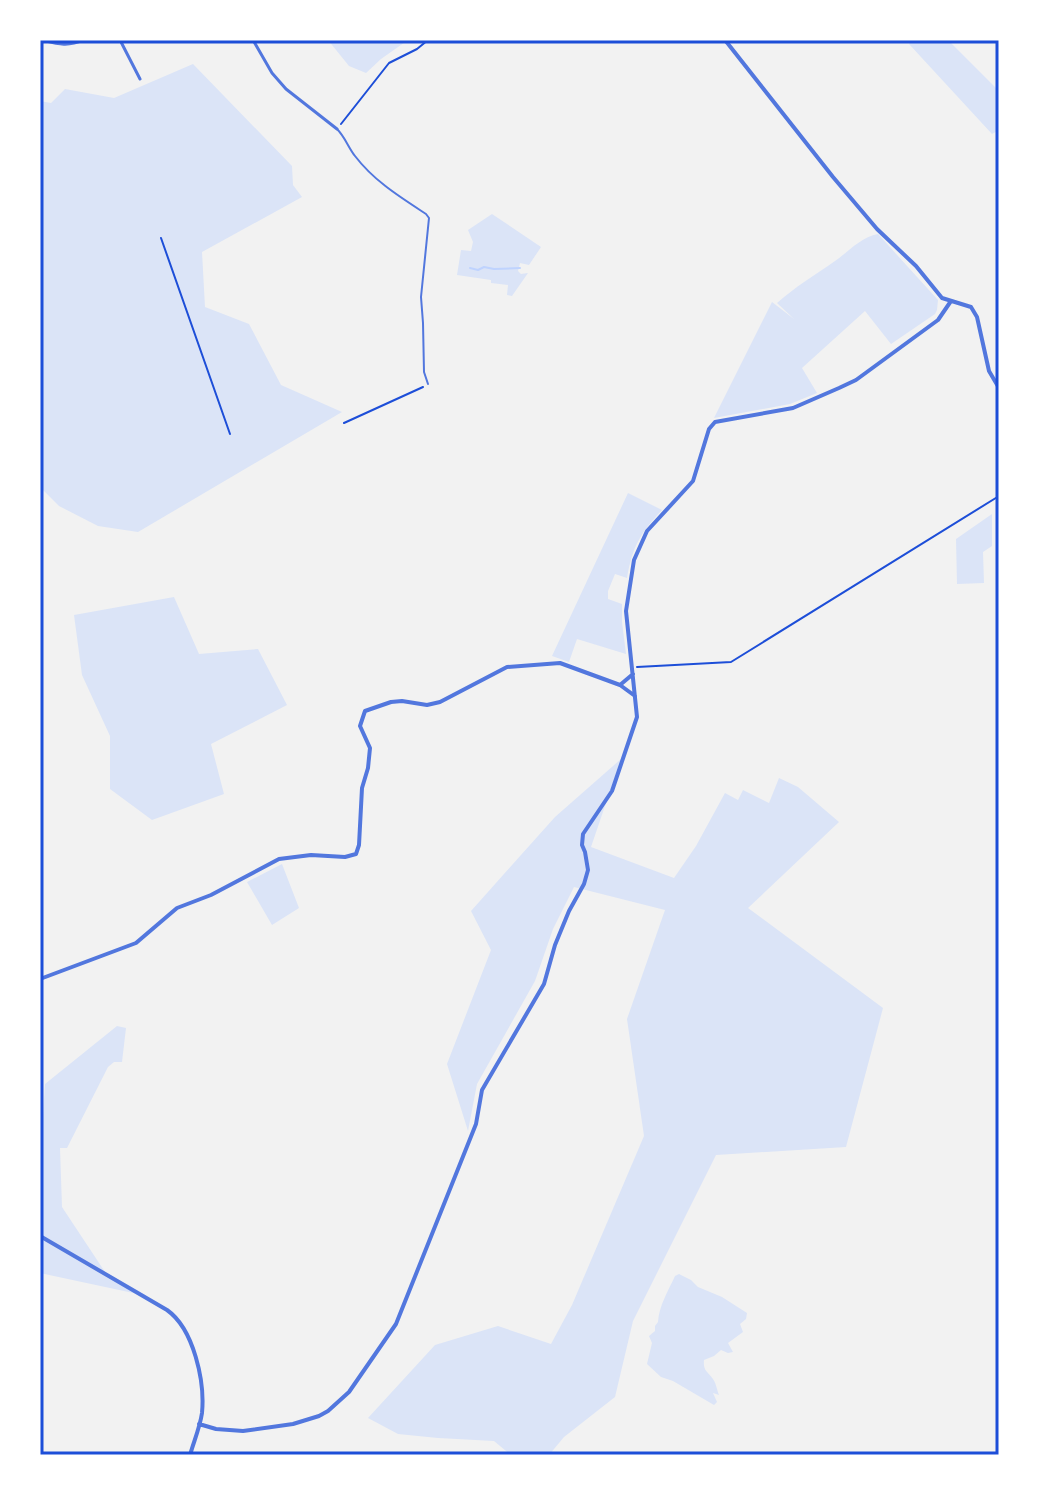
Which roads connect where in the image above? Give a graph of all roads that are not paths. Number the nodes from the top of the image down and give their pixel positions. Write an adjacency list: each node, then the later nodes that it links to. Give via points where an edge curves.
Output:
1 (42, 40): 2 (street, via 62,46)
2 (83, 40)
3 (120, 40): 6 (street)
4 (253, 40): 7 (street, via 286,89)
5 (725, 40): 8 (street, via 877,229 942,298)
6 (140, 79)
7 (337, 129): 9 (lane, via 370,172 429,218 421,297)
8 (951, 301): 10 (street, via 974,311 989,371); 11 (street, via 938,320 856,380 793,408 715,422 693,481 647,531 634,560 626,611)
9 (428, 384)
10 (999, 388)
11 (632, 671): 12 (street); 13 (street)
12 (620, 685): 13 (street); 14 (street, via 560,663 507,667 440,702 391,702 365,711 360,726 370,748 356,854 279,859 177,908 136,943)
13 (635, 696): 16 (street, via 637,717 612,791 583,834 588,870 584,884 555,945 544,984 482,1090 476,1124 396,1324 349,1392 319,1416 243,1431)
14 (40, 979)
15 (40, 1236): 16 (street, via 175,1316 197,1360)
16 (199, 1424): 17 (street)
17 (190, 1455)

